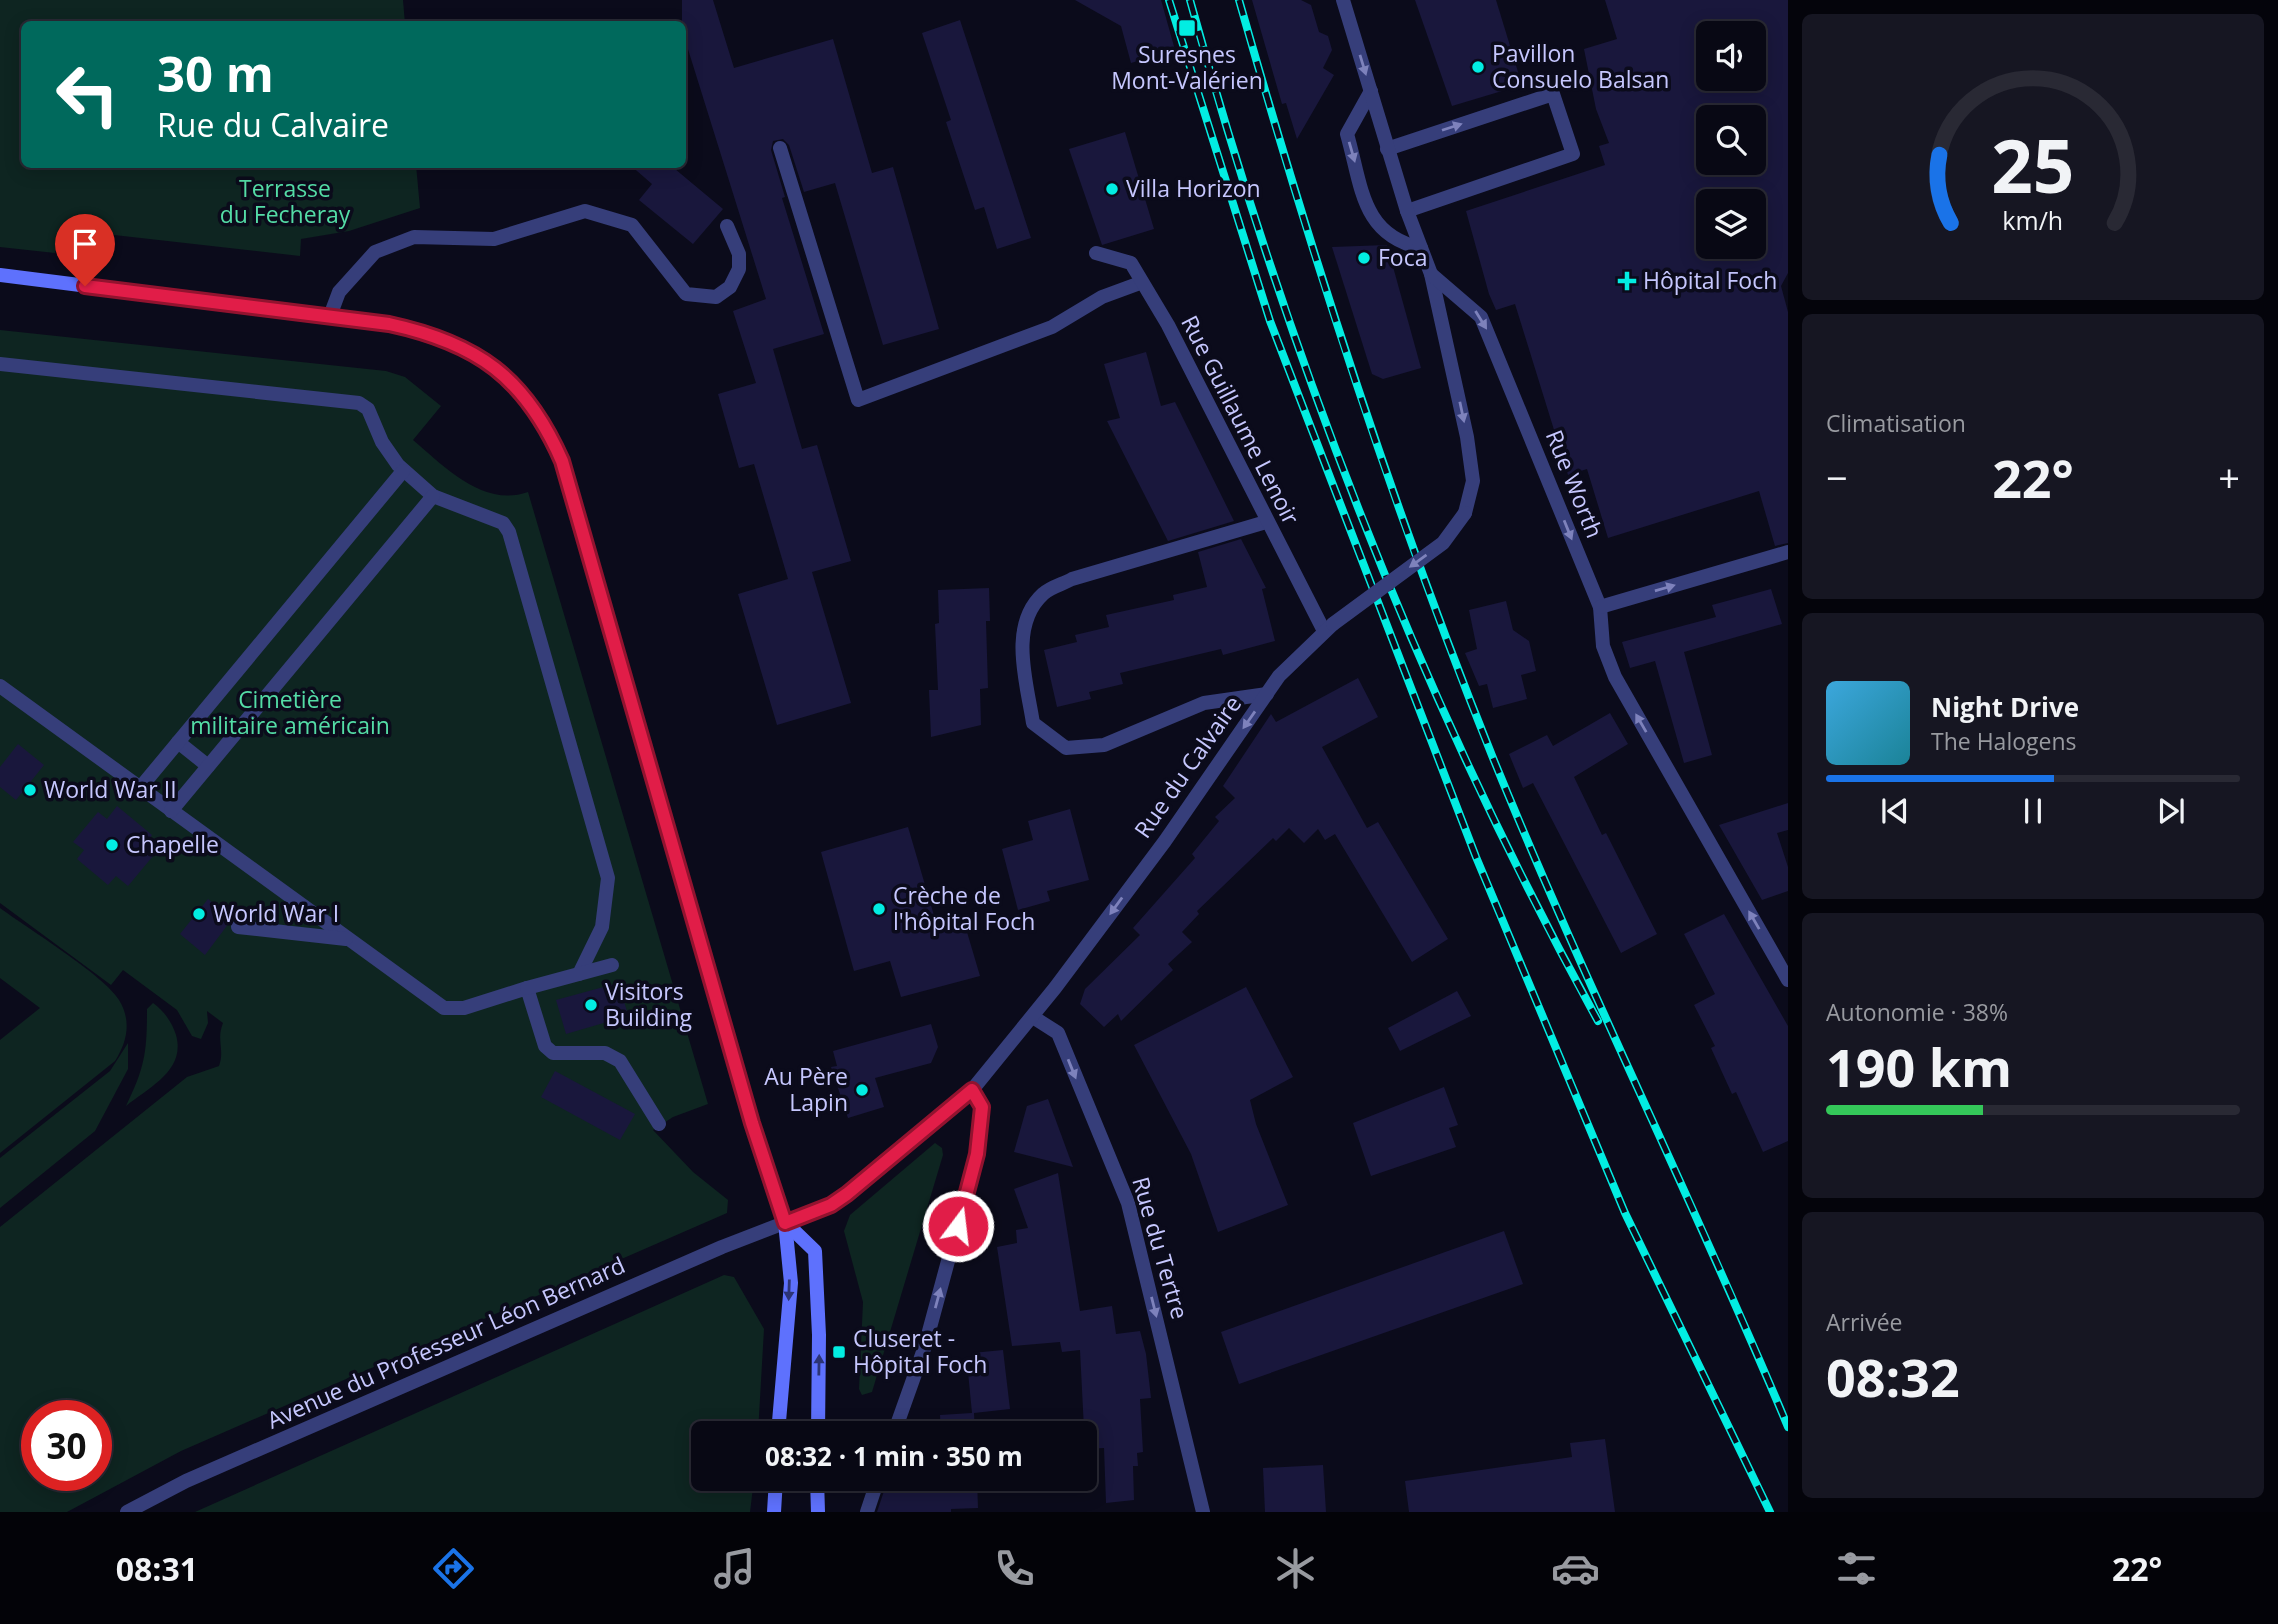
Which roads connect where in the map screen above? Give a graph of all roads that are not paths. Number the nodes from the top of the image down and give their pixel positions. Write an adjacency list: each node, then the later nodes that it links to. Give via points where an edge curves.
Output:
1 (1343, 0): 2 (street, Rue Worth, one-way to 2)
2 (1371, 91): 4 (street, Rue Worth); 7 (street, one-way to 7, via 1347,134 1372,220 1398,243)
3 (780, 148): 11 (street, via 858,400 1052,327 1102,297)
4 (1387, 149): 5 (street, Rue Worth); 5 (street, one-way to 5, via 1553,94 1573,154)
5 (1407, 211): 7 (street, Rue Worth)
6 (727, 226): 12 (street, via 739,254 738,269 730,287 716,297 686,295 632,225 585,211 494,239 414,237 375,252 340,292)
7 (1421, 248): 9 (street, Rue Worth)
8 (1096, 253): 11 (street, Rue Guillaume Lenoir, via 1131,263)
9 (1432, 274): 18 (street, Rue Worth, one-way to 18, via 1481,317); 19 (street, Rue du Calvaire, one-way to 19, bridge, via 1467,437 1473,481 1465,513 1443,543)
10 (0, 275): 12 (street)
11 (1140, 284): 16 (street, Rue Guillaume Lenoir, via 1168,325)
12 (330, 316): 35 (street, via 435,334 471,352 521,390 549,430 562,461)
13 (0, 364): 14 (street, via 359,403 368,409 382,442)
14 (403, 471): 15 (street); 22 (street)
15 (433, 496): 23 (street); 29 (street, via 494,517 509,532 608,878 602,927)
16 (1266, 522): 19 (street, Rue Guillaume Lenoir); 21 (street, via 1072,579 1043,593 1026,617 1022,645 1033,723 1066,748 1104,746 1204,703)
17 (1788, 552): 18 (street, one-way to 17)
18 (1600, 607): 30 (street, Rue Worth, one-way to 18, via 1615,677 1603,646)
19 (1329, 627): 21 (street, Rue du Calvaire)
20 (0, 685): 24 (street)
21 (1267, 694): 32 (street, Rue du Calvaire, one-way to 32)
22 (178, 742): 23 (street); 24 (street)
23 (208, 766): 25 (street)
24 (140, 788): 25 (street)
25 (171, 811): 27 (street)
26 (238, 927): 27 (street)
27 (347, 939): 31 (street, via 444,1008 464,1007)
28 (612, 965): 29 (street)
29 (579, 974): 31 (street)
30 (1788, 980)
31 (527, 988): 34 (street, via 545,1046 553,1053 605,1053 620,1061)
32 (1033, 1017): 33 (street, Rue du Calvaire); 46 (street, Rue du Tertre, one-way to 46, via 1058,1033 1128,1203)
33 (972, 1090): 35 (street, Rue du Calvaire, via 847,1194); 38 (street, one-way to 33, via 925,1346 977,1154 982,1107)
34 (659, 1124)
35 (785, 1223): 36 (street, one-way to 36, via 791,1283); 37 (street, one-way to 35, via 816,1251); 42 (street, Avenue du Professeur Léon Bernard, via 186,1481)
36 (779, 1421)
37 (818, 1421)
38 (898, 1421)
39 (775, 1491): 43 (street)
40 (817, 1491): 44 (street)
41 (874, 1491): 45 (street)
42 (127, 1512)
43 (774, 1512)
44 (818, 1512)
45 (867, 1512)
46 (1203, 1512)

